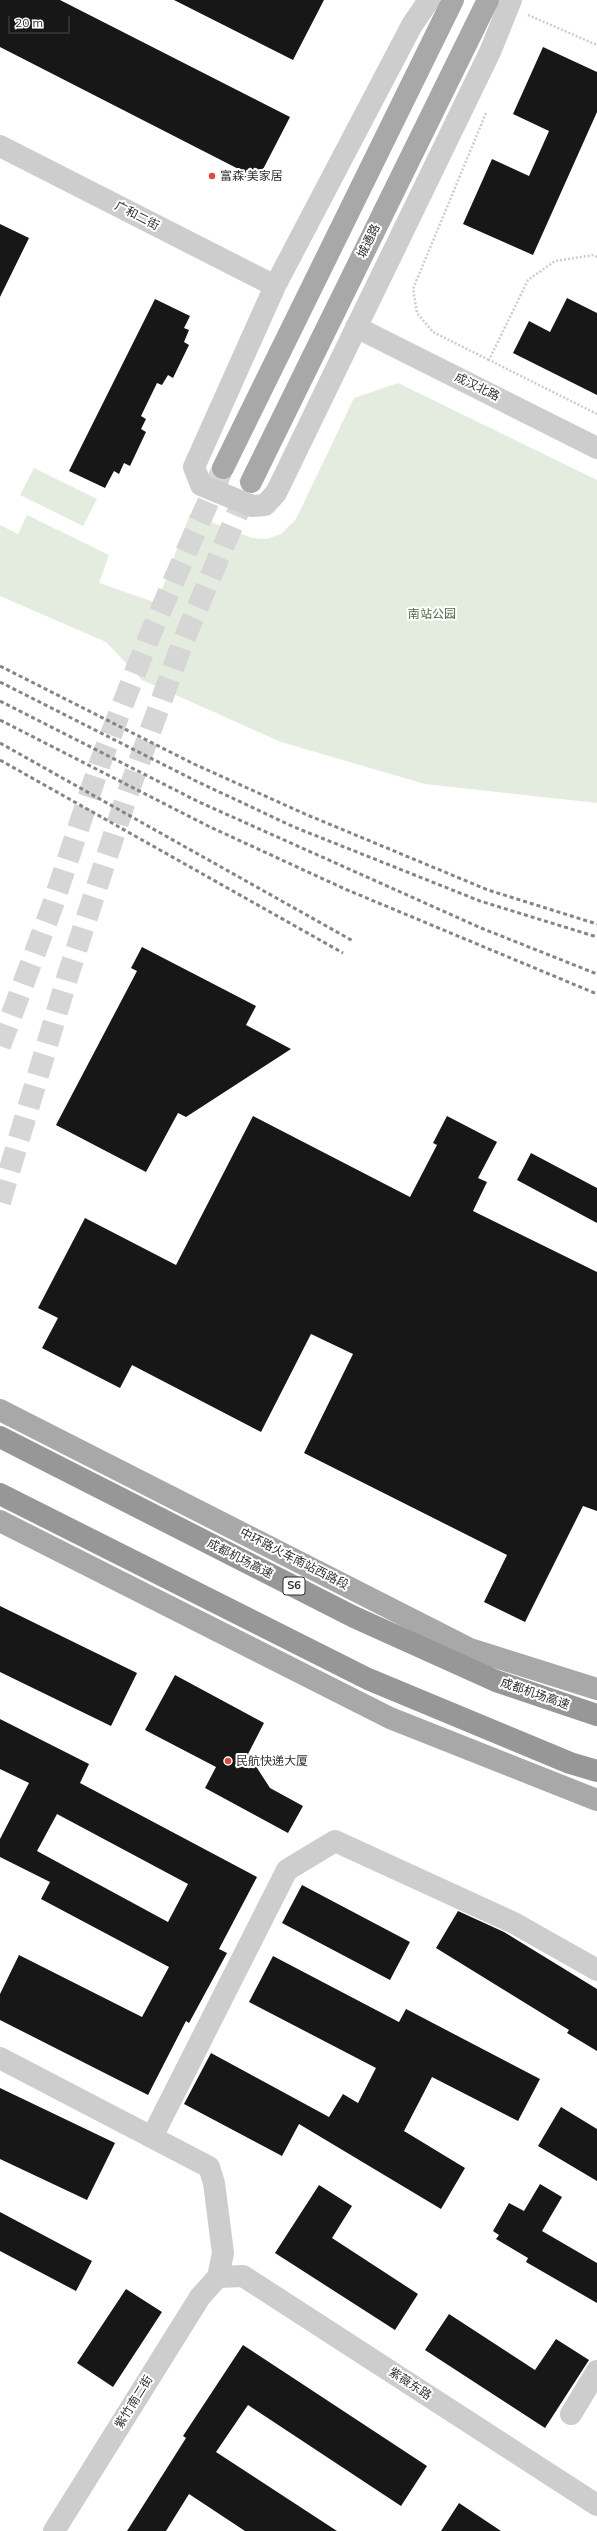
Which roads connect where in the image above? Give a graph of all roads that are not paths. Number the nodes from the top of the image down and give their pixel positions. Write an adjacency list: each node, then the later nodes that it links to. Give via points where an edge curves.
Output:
1 (428, 0): 6 (street, via 412,25)
2 (452, 0): 9 (main road)
3 (488, 0): 10 (main road, 城通路)
4 (510, 0): 7 (street, via 490,52)
5 (0, 146): 6 (street, 广和二街)
6 (274, 286): 7 (street, via 194,467 201,485 252,506 265,505 276,493)
7 (356, 327): 8 (street, 成汉北路)
8 (597, 448)
9 (223, 468)
10 (251, 482)
11 (0, 1410): 15 (main road, 中环路火车南站西路段, via 470,1649)
12 (0, 1437): 16 (highway, 成都机场高速 / S6, via 354,1617 496,1681)
13 (0, 1494): 17 (highway, via 368,1679 570,1763)
14 (0, 1521): 18 (main road, via 390,1718)
15 (597, 1689)
16 (597, 1715)
17 (597, 1771)
18 (593, 1799)
19 (597, 1970): 21 (street, via 514,1923 335,1841 287,1870)
20 (0, 2058): 21 (street)
21 (152, 2137): 22 (street, via 209,2167 214,2183 223,2253)
22 (218, 2277): 25 (street, 紫薇东路, via 243,2276); 26 (street, 紫竹南二街, via 200,2297)
23 (597, 2370): 24 (street)
24 (571, 2414)
25 (597, 2505)
26 (54, 2531)

